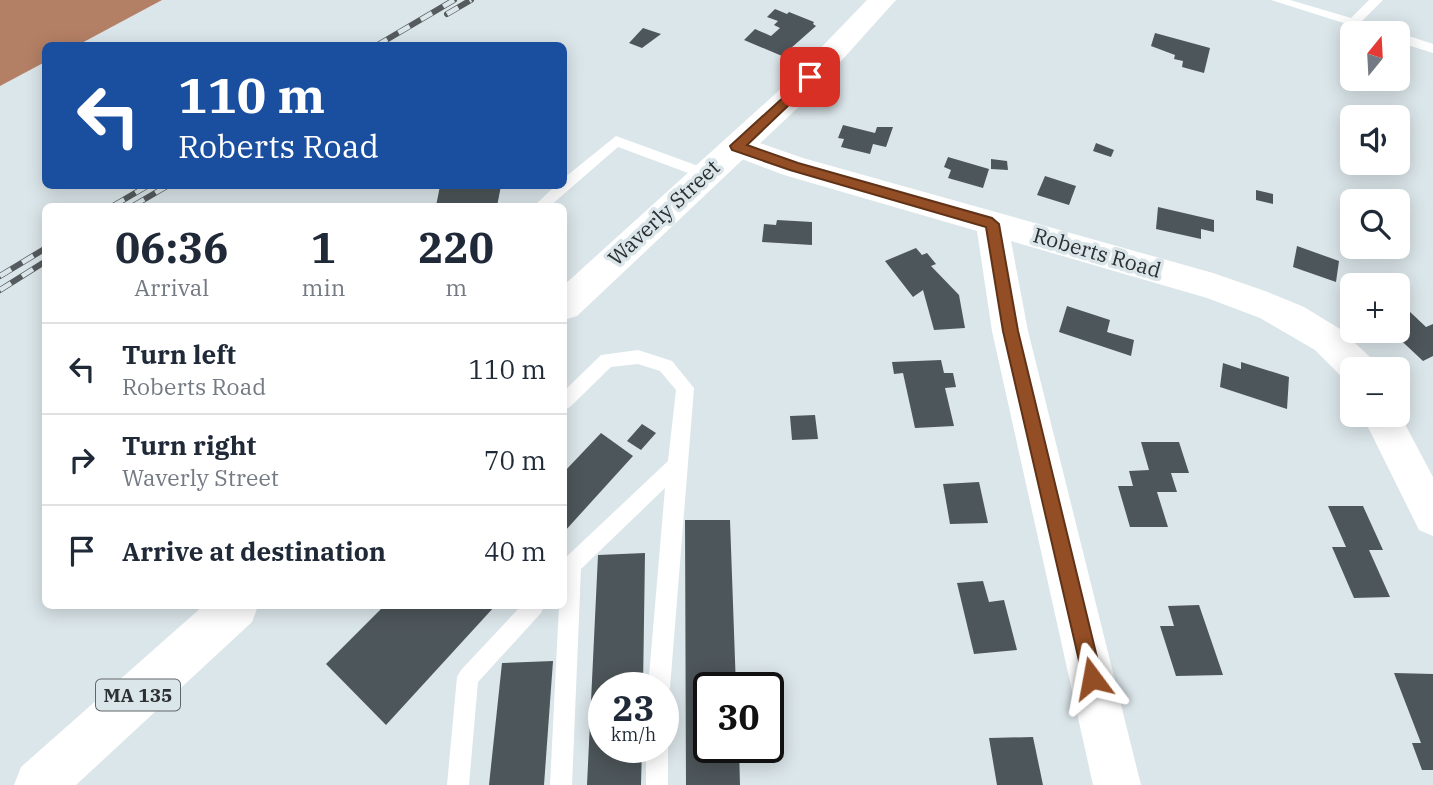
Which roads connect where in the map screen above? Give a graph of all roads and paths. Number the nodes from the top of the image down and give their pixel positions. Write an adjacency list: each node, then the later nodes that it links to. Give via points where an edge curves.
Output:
1 (882, 0): 7 (main road, Waverly Street, via 804,84)
2 (1277, 0): 4 (lane)
3 (1377, 0): 4 (lane)
4 (1354, 21)
5 (1410, 41): 6 (lane)
6 (1433, 50)
7 (737, 146): 8 (main road, Waverly Street); 12 (street, Roberts Road)
8 (707, 175): 9 (lane, via 616,141); 13 (main road, Waverly Street)
9 (567, 183)
10 (561, 189): 11 (lane)
11 (544, 203)
12 (992, 224): 14 (street, Roberts Road, via 1213,286 1276,309 1316,329); 29 (street, via 1010,331)
13 (567, 303)
14 (1345, 357)
15 (567, 399): 17 (lane, via 607,359 638,357 666,366 685,388)
16 (1387, 427): 18 (street)
17 (676, 465): 19 (lane); 23 (lane)
18 (1433, 517)
19 (567, 569)
20 (233, 609): 25 (main road, MA 135)
21 (531, 609): 26 (lane, via 468,677)
22 (566, 609): 27 (lane)
23 (660, 672)
24 (657, 763): 28 (lane)
25 (39, 785)
26 (458, 785)
27 (561, 785)
28 (657, 785)
29 (1117, 785)

